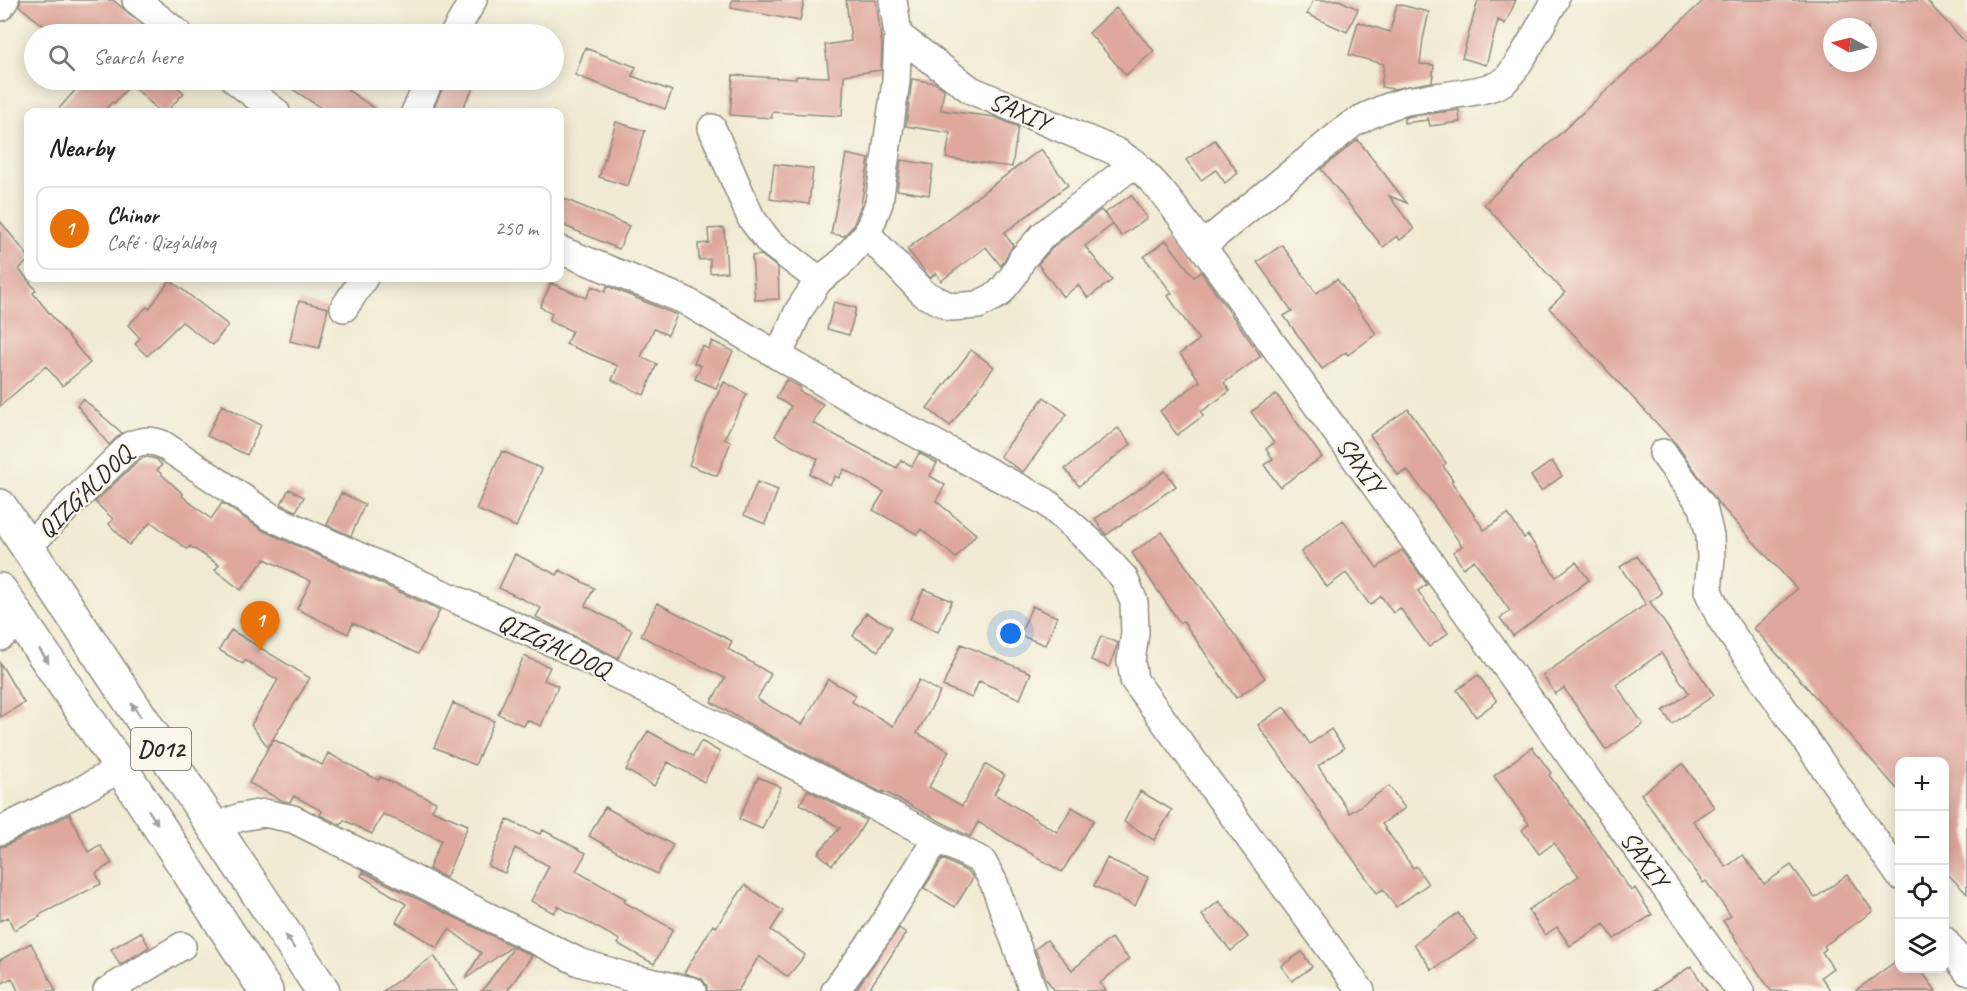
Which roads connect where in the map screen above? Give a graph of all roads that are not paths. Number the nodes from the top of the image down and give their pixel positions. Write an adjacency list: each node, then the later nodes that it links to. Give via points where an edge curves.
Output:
1 (5, 0): 6 (street)
2 (473, 0): 8 (street)
3 (893, 0): 9 (street)
4 (1555, 0): 17 (street, via 1504,82 1378,109 1352,124)
5 (143, 2): 7 (street)
6 (0, 7)
7 (168, 24)
8 (460, 24)
9 (898, 35): 15 (street, SAXIY, via 971,90); 16 (street, via 896,81 879,203)
10 (248, 90): 12 (street)
11 (425, 90): 13 (street)
12 (271, 108)
13 (417, 108)
14 (712, 128): 19 (street, via 751,218 769,242)
15 (1135, 163): 16 (street, via 1043,235 999,294 978,305 951,307 924,294); 17 (street, SAXIY, via 1156,184)
16 (867, 234): 19 (street, via 839,265)
17 (1202, 246): 43 (street, SAXIY)
18 (564, 252): 22 (street, via 684,300)
19 (819, 280): 22 (street, via 799,310)
20 (361, 282): 21 (street)
21 (344, 308)
22 (778, 356): 42 (street, via 1046,502 1097,548 1124,578 1134,602 1134,680)
23 (1663, 453): 32 (street, via 1703,507 1711,547 1708,591 1721,620)
24 (0, 506): 25 (highway, D012)
25 (27, 547): 29 (highway, D012, one-way to 25); 31 (street, QIZG'ALDOQ, via 131,445 140,441 162,444 271,517 560,646)
26 (0, 590): 27 (highway, D012)
27 (10, 629): 28 (highway, D012, one-way to 28)
28 (121, 768): 30 (street); 38 (highway, D012, one-way to 38)
29 (214, 827): 36 (highway, D012, one-way to 29); 39 (street, via 264,813 293,819 579,962)
30 (0, 831)
31 (937, 838): 40 (street, via 879,933); 41 (street, QIZG'ALDOQ, via 982,861 994,883)
32 (1895, 870)
33 (182, 946): 37 (street)
34 (1949, 947): 35 (street)
35 (1967, 971)
36 (320, 989)
37 (108, 991)
38 (266, 991)
39 (692, 991)
40 (835, 991)
41 (1033, 991)
42 (1361, 991)
43 (1740, 991)

